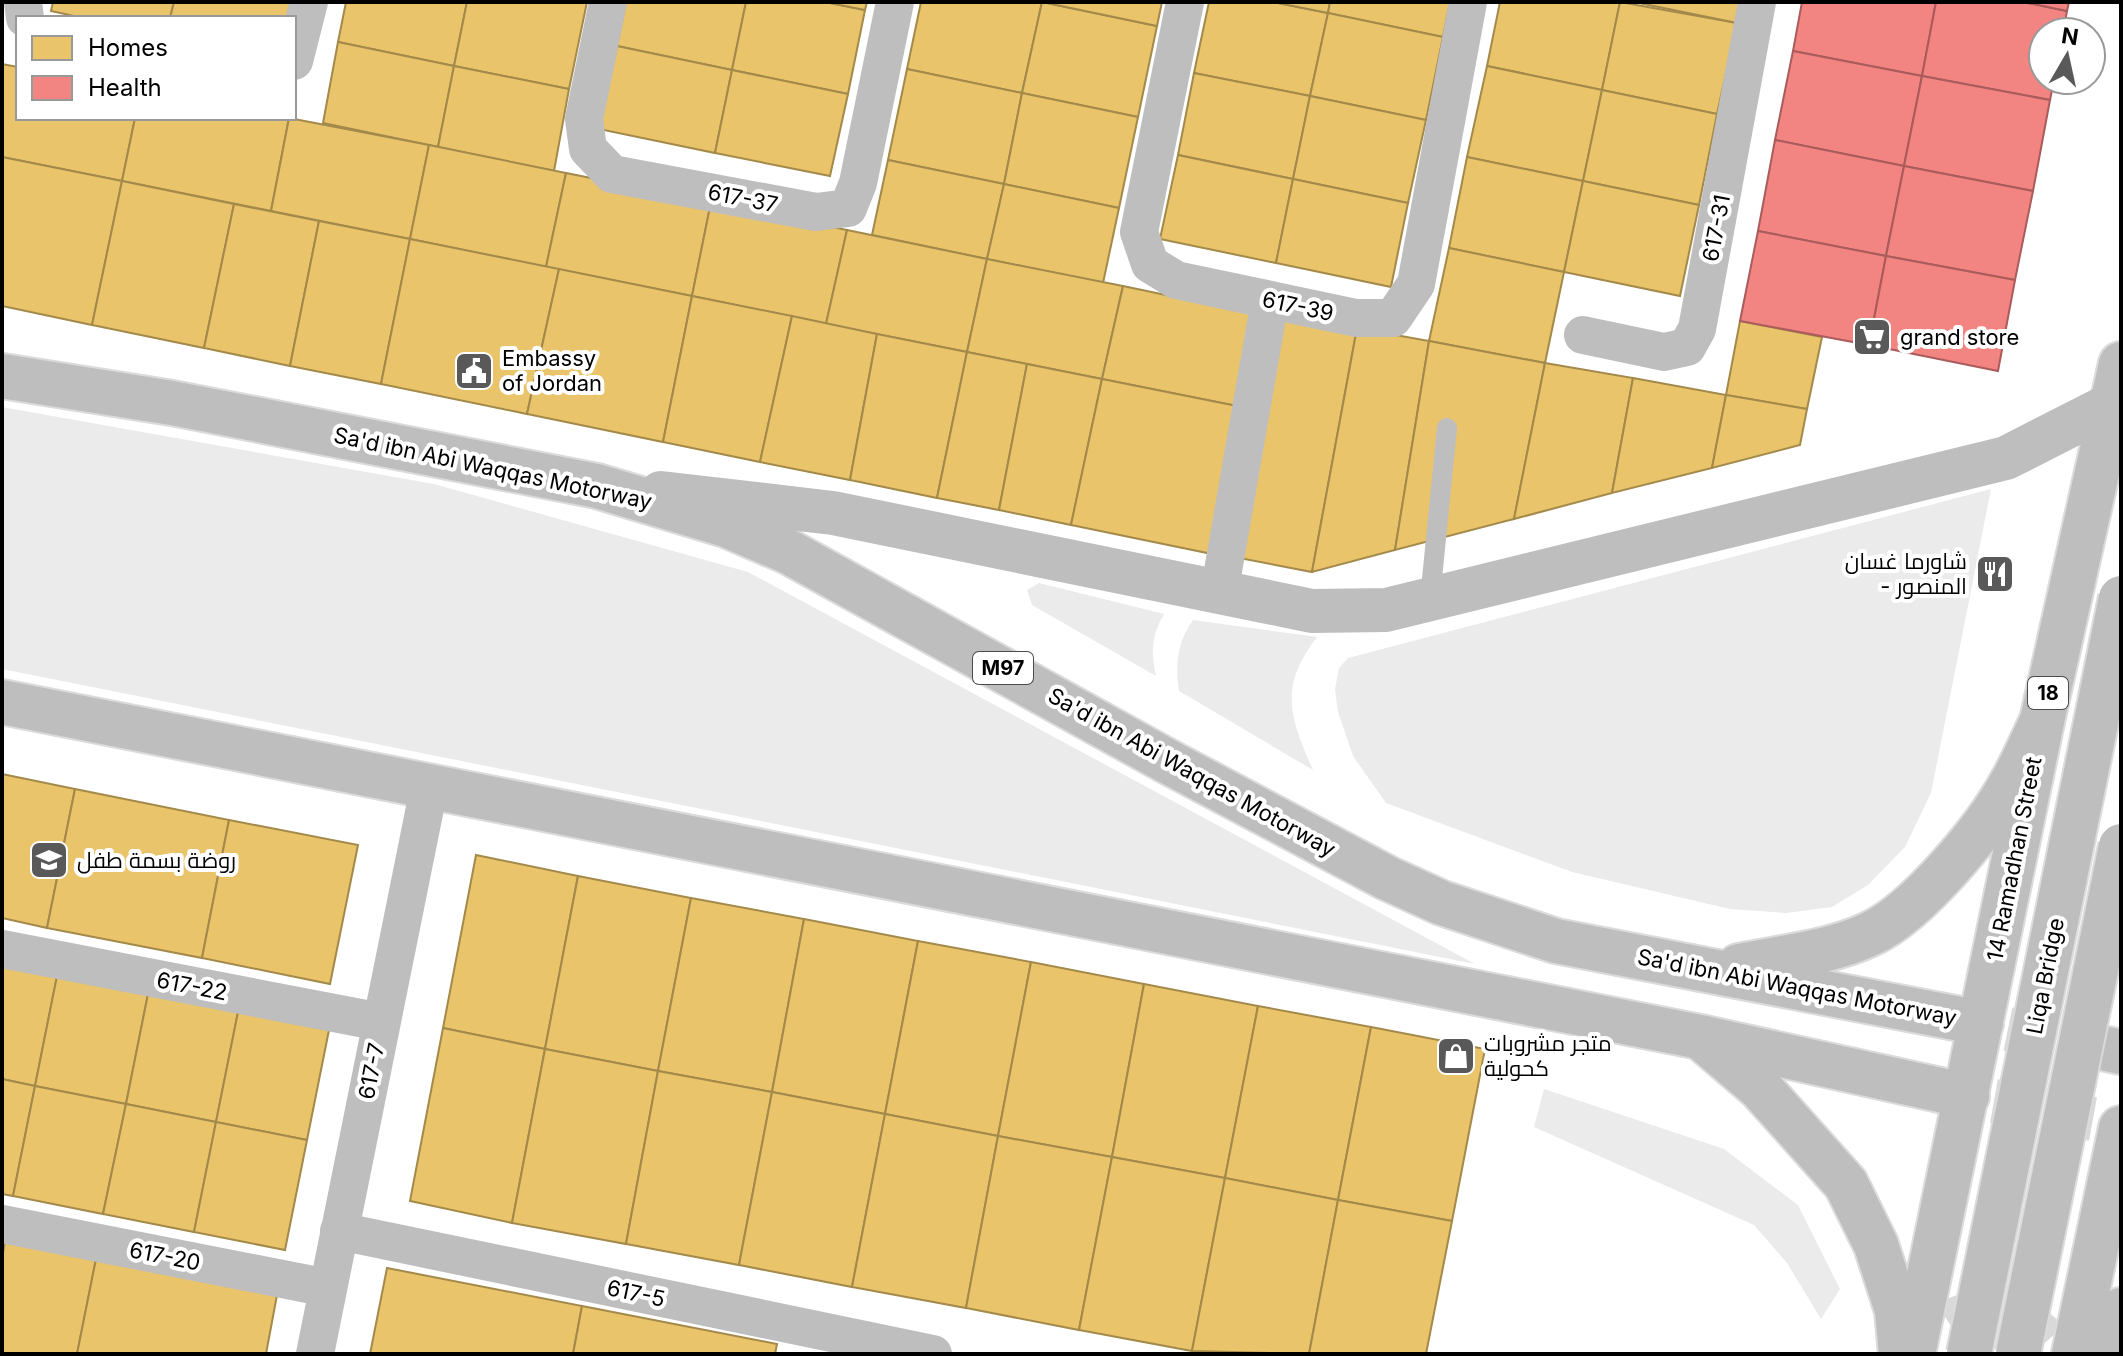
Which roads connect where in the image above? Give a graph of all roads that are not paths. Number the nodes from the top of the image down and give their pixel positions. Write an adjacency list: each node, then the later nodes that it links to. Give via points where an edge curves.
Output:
1 (309, 2): 7 (street)
2 (608, 2): 3 (street, 617-37, via 584,119 588,149 612,174 816,212 848,208 858,183)
3 (895, 2)
4 (1185, 2): 8 (street, 617-39, via 1139,232 1150,264 1176,280)
5 (1468, 2): 8 (street, 617-39, via 1416,284 1393,318 1356,318)
6 (1757, 2): 9 (street, 617-31, via 1697,329 1687,347 1664,352)
7 (296, 53)
8 (1270, 300): 16 (street)
9 (1583, 335)
10 (2, 367): 13 (main road)
11 (2, 376): 13 (main road, Sa'd ibn Abi Waqqas Motorway / M97)
12 (2117, 384): 18 (main road, via 2006,458); 20 (main road, 14 Ramadhan Street / 18)
13 (87, 388): 15 (main road, Sa'd ibn Abi Waqqas Motorway / M97)
14 (1447, 428): 18 (lane)
15 (597, 486): 16 (main road, via 833,513); 24 (main road, Sa'd ibn Abi Waqqas Motorway / M97, via 726,525 789,552 1165,760 1442,903 1556,941)
16 (1219, 594): 18 (main road, via 1312,611 1386,610)
17 (2121, 598): 34 (main road, Liqa Bridge, bridge)
18 (1430, 599)
19 (4, 703): 21 (main road)
20 (2042, 721): 24 (main road, via 2011,784 1931,887 1904,912 1871,934 1839,945); 26 (main road, 14 Ramadhan Street / 18)
21 (429, 788): 25 (street, 617-7); 27 (main road)
22 (2121, 846): 36 (main road, bridge)
23 (2, 949): 25 (street, 617-22)
24 (1716, 970): 26 (main road, Sa'd ibn Abi Waqqas Motorway / M97)
25 (381, 1022): 31 (street, 617-7)
26 (1995, 1026): 28 (main road, 14 Ramadhan Street / 18)
27 (1700, 1037): 28 (main road); 39 (main road, via 1760,1088 1846,1184 1876,1245)
28 (1980, 1098): 40 (main road, 14 Ramadhan Street / 18)
29 (2112, 1124): 36 (main road)
30 (2, 1224): 32 (street, 617-20)
31 (339, 1231): 32 (street, 617-7); 35 (street, 617-5)
32 (328, 1288): 37 (street, 617-7)
33 (2121, 1310): 41 (main road)
34 (1959, 1339): 40 (main road, via 1937,1331)
35 (844, 1346): 38 (street, 617-5)
36 (2049, 1351)
37 (315, 1354)
38 (933, 1354)
39 (1901, 1354)
40 (1916, 1354)
41 (2096, 1354)

